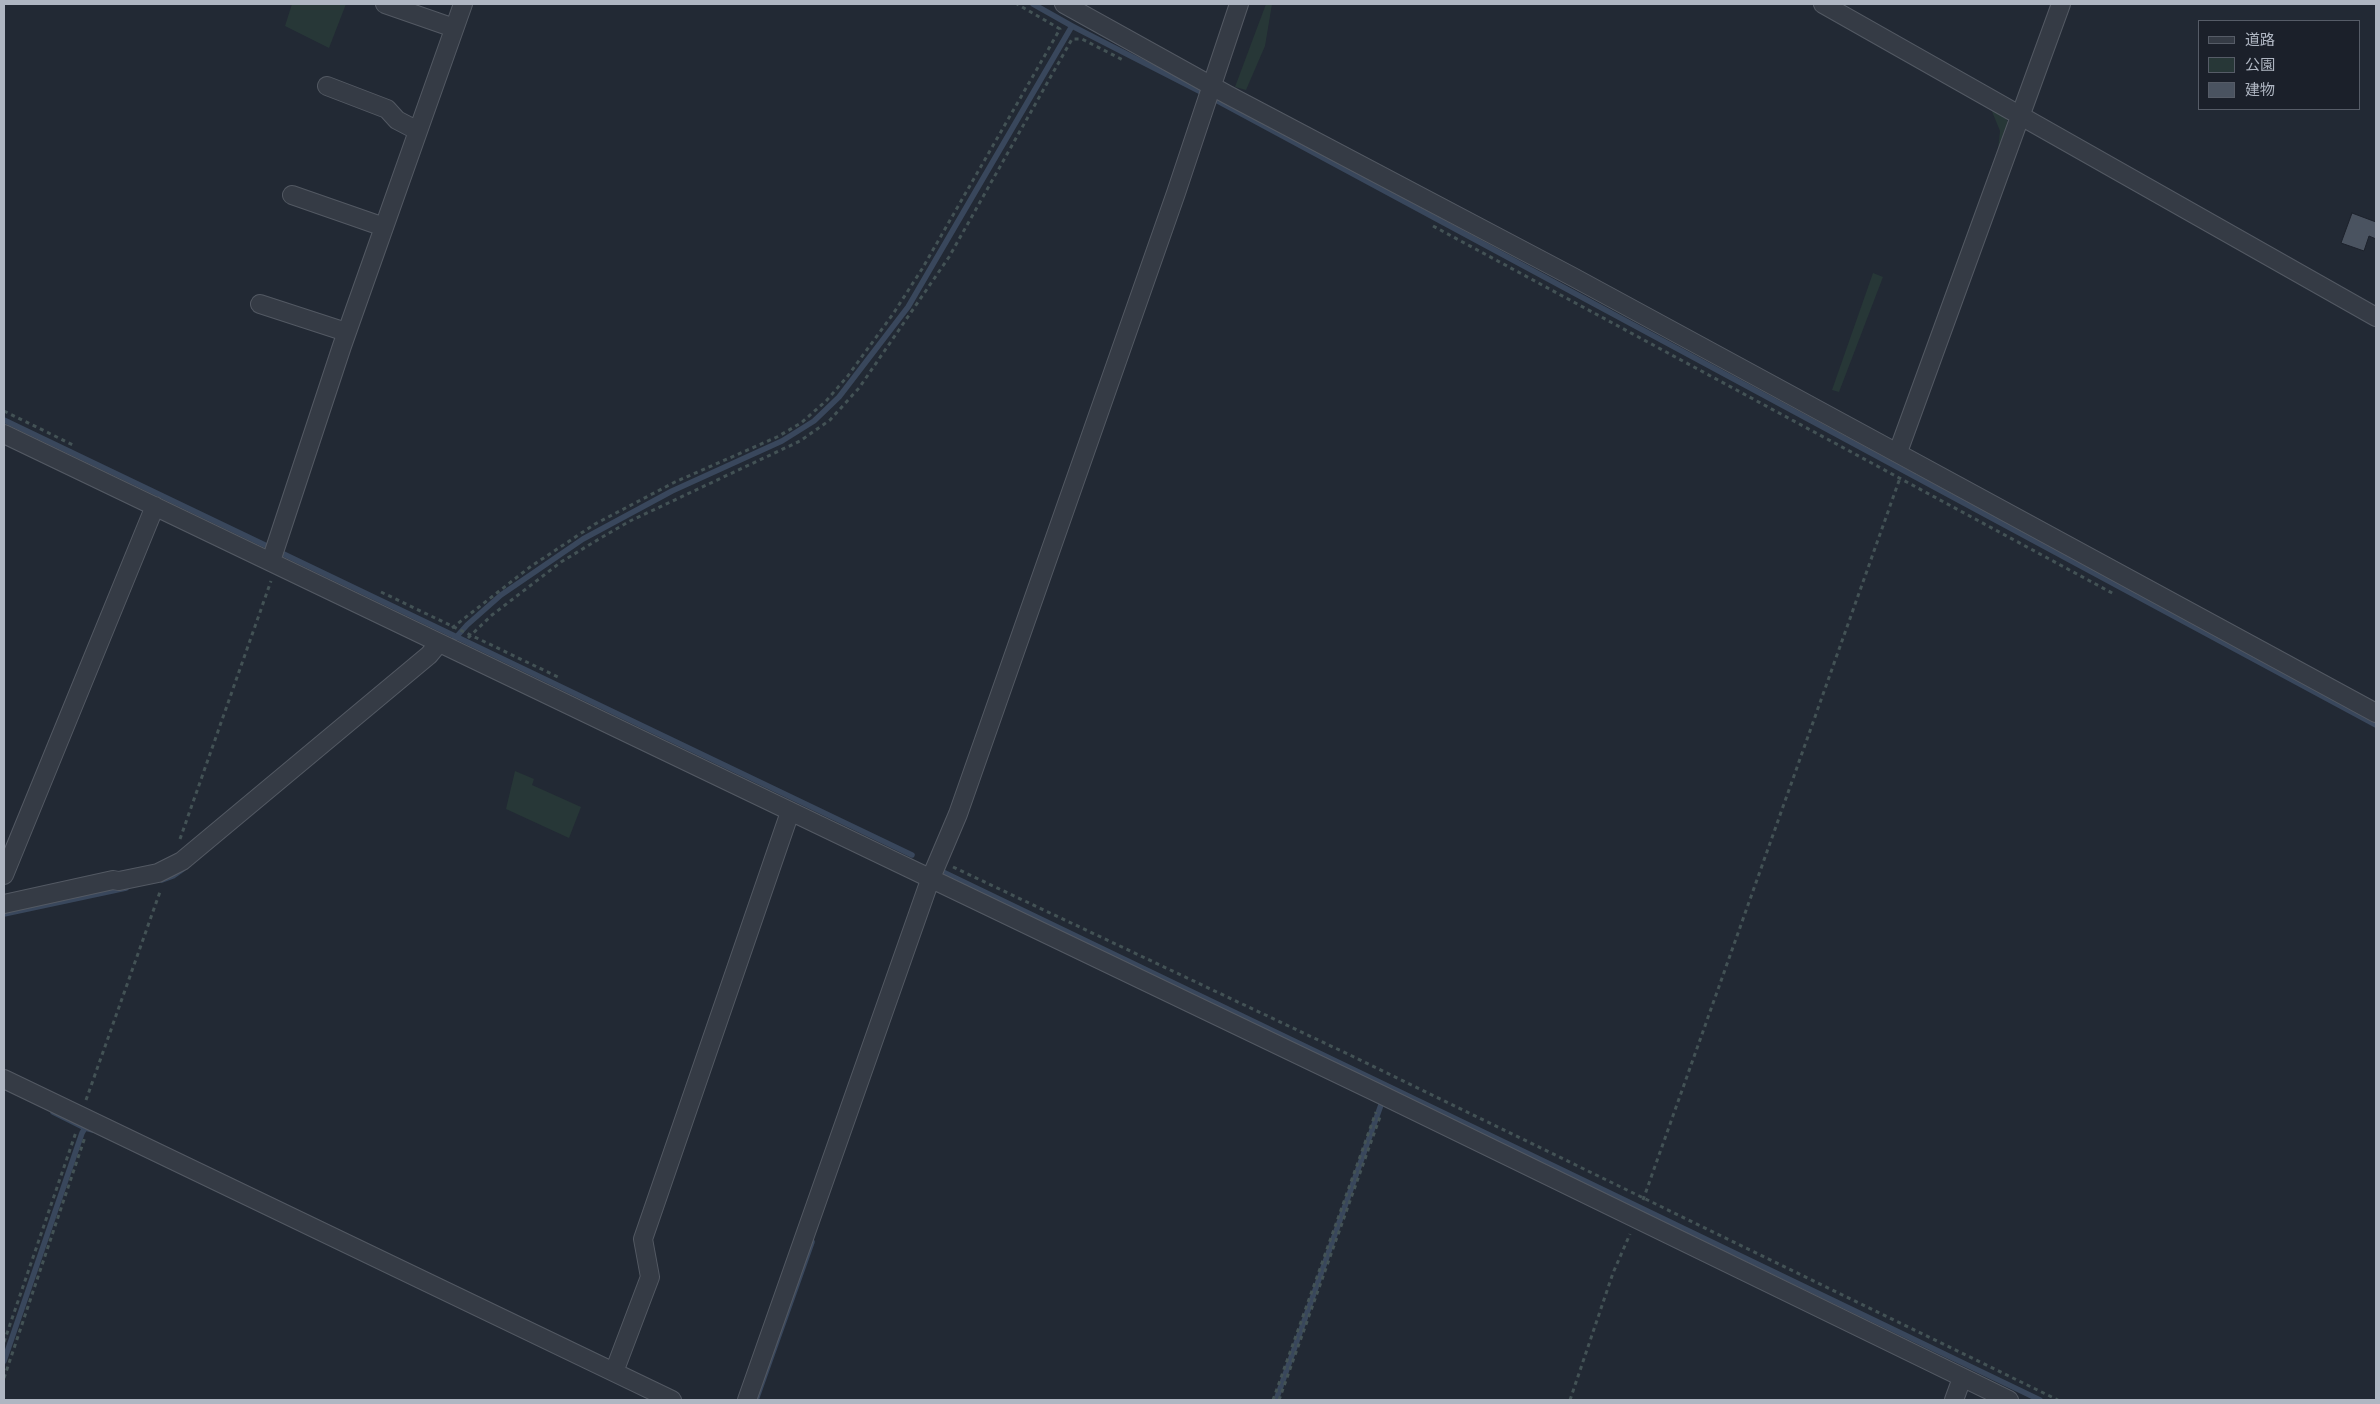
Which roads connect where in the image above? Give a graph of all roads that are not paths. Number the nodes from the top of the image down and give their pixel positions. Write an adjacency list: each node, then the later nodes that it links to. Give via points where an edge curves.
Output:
1 (385, 4): 7 (street)
2 (463, 4): 7 (street)
3 (1064, 4): 9 (street)
4 (1239, 4): 9 (street)
5 (1823, 4): 10 (street)
6 (2061, 4): 10 (street)
7 (454, 28): 11 (street)
8 (327, 86): 11 (street, via 387,109 397,120)
9 (1209, 92): 18 (street); 25 (street, via 968,786)
10 (2021, 117): 15 (street); 18 (street)
11 (418, 131): 13 (street)
12 (292, 196): 13 (street)
13 (384, 227): 16 (street)
14 (260, 304): 16 (street)
15 (2376, 317)
16 (346, 332): 20 (street)
17 (4, 434): 19 (street)
18 (1898, 452): 22 (street)
19 (155, 506): 20 (street); 24 (street)
20 (274, 557): 21 (street)
21 (447, 642): 23 (street); 26 (street, via 182,861 158,873)
22 (2376, 713)
23 (790, 812): 25 (street); 28 (street, via 643,1239 650,1277)
24 (4, 875)
25 (930, 880): 29 (street, via 1384,1096); 31 (street)
26 (4, 904)
27 (4, 1078): 28 (street, via 80,1121)
28 (614, 1372): 30 (street)
29 (1962, 1378): 32 (street); 33 (street)
30 (672, 1400)
31 (747, 1400)
32 (1954, 1400)
33 (2009, 1400)

